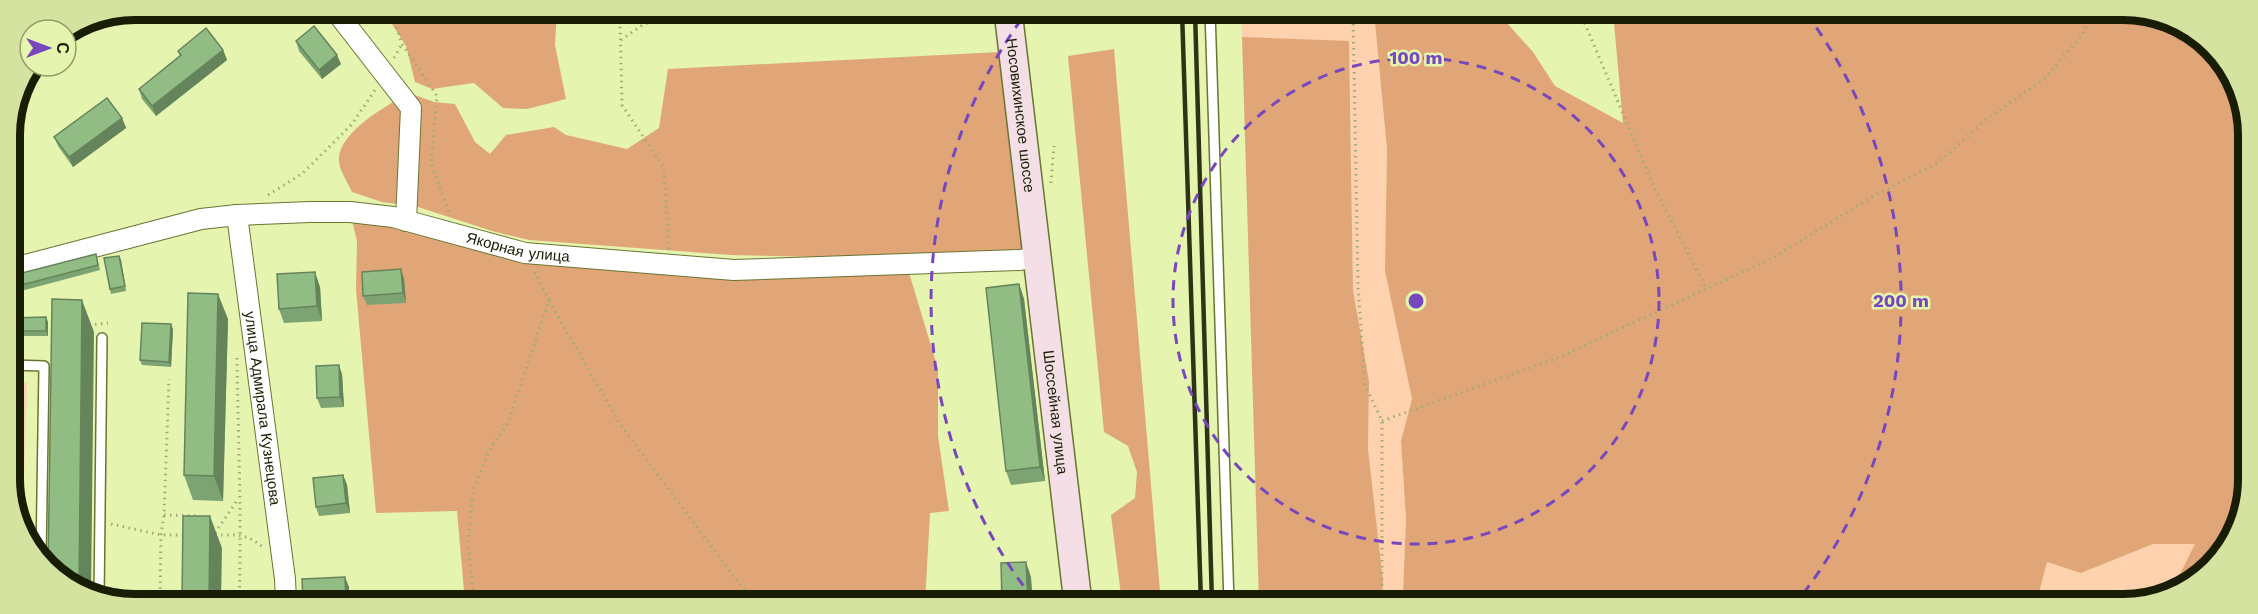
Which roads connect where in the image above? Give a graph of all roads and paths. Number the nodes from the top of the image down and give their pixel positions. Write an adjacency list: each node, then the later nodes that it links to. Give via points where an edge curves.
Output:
1 (343, 20): 11 (street)
2 (620, 20): 9 (path)
3 (654, 20): 9 (path)
4 (1010, 20): 15 (main road, Носовихинское шоссе)
5 (1210, 20): 47 (lane)
6 (1353, 20): 26 (path, via 1358,286 1365,385)
7 (1583, 20): 20 (path, via 1654,187)
8 (2088, 20): 20 (path, via 2083,34 2043,80 1989,117 1940,162 1872,197 1771,259)
9 (620, 40): 19 (path, via 622,105 664,168)
10 (402, 44): 11 (path)
11 (386, 75): 12 (path, via 352,124 303,173); 14 (street, via 411,108)
12 (265, 197)
13 (237, 215): 14 (street, Якорная улица, via 350,212); 18 (street, Якорная улица, via 201,219); 43 (street, улица Адмирала Кузнецова)
14 (406, 220): 16 (street, Якорная улица)
15 (1033, 220): 17 (main road, Шоссейная улица)
16 (525, 253): 19 (street, Якорная улица); 21 (path)
17 (1036, 257): 19 (street, Якорная улица, via 907,266 734,270); 46 (main road, Шоссейная улица)
18 (20, 266)
19 (670, 266)
20 (1706, 288): 26 (path, via 1557,358)
21 (549, 300): 44 (path, via 508,423 491,447 473,490 468,542); 45 (path, via 620,424)
22 (102, 338): 31 (lane)
23 (237, 350): 27 (path)
24 (20, 365): 30 (lane, via 44,366)
25 (169, 379): 29 (path)
26 (1382, 421): 48 (path)
27 (238, 499): 34 (path); 37 (path)
28 (24, 509): 30 (path)
29 (164, 515): 32 (path, via 199,516); 35 (path)
30 (41, 518): 39 (lane)
31 (99, 522): 35 (path); 40 (lane)
32 (204, 522)
33 (208, 529): 37 (path)
34 (242, 534): 37 (path); 38 (path); 42 (path)
35 (160, 535): 36 (path); 41 (path)
36 (192, 535)
37 (213, 535)
38 (251, 537)
39 (41, 547)
40 (99, 589)
41 (160, 594)
42 (239, 594)
43 (285, 594)
44 (473, 594)
45 (747, 594)
46 (1077, 594)
47 (1229, 594)
48 (1382, 594)

